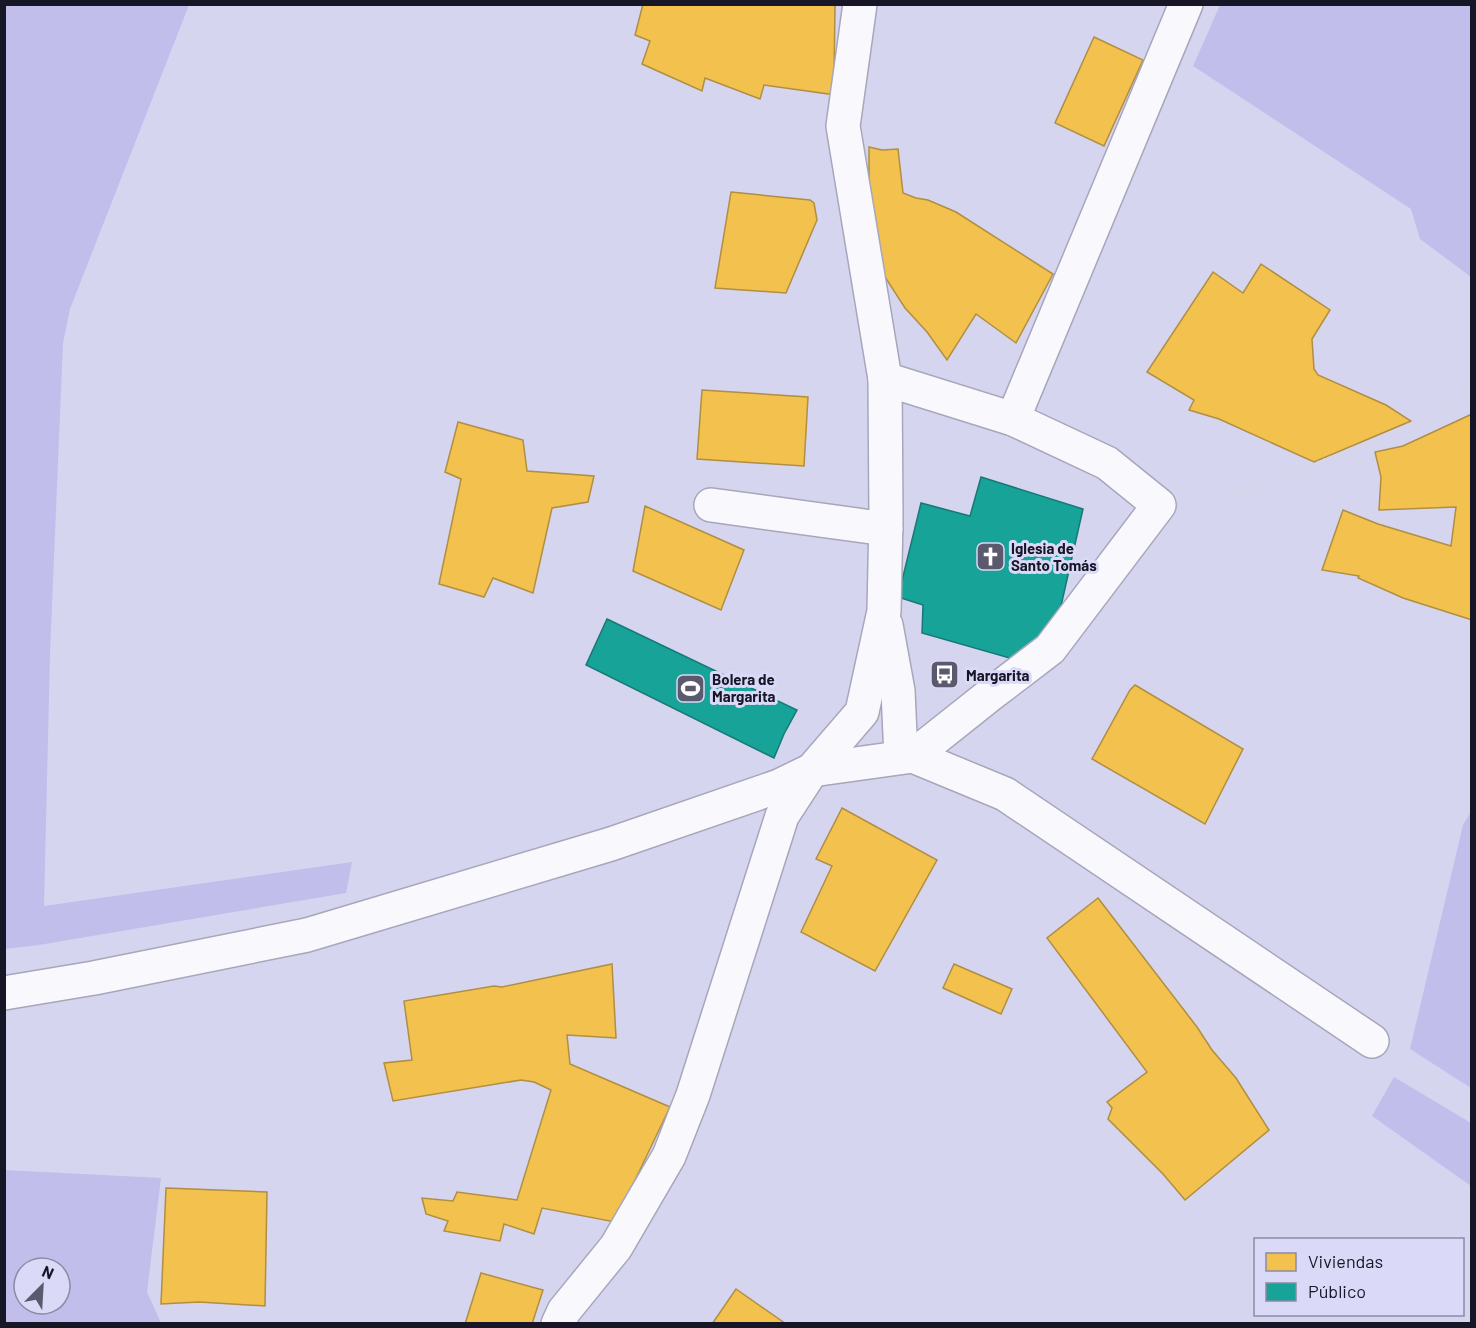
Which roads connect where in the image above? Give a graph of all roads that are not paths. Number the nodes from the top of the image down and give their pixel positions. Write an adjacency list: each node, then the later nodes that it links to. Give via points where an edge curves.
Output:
1 (860, 4): 3 (street, via 843,126)
2 (1186, 4): 4 (street)
3 (885, 379): 4 (street); 6 (street)
4 (1013, 419): 8 (street, via 1107,463 1159,505 1050,649)
5 (711, 505): 6 (street)
6 (886, 529): 7 (street)
7 (884, 611): 8 (street); 9 (street, via 862,712)
8 (907, 757): 9 (street); 11 (street, via 1005,794)
9 (812, 770): 10 (street, via 779,786 611,844 307,935); 12 (street, via 782,816 693,1095 669,1156 615,1247)
10 (4, 993)
11 (1372, 1041)
12 (558, 1323)

